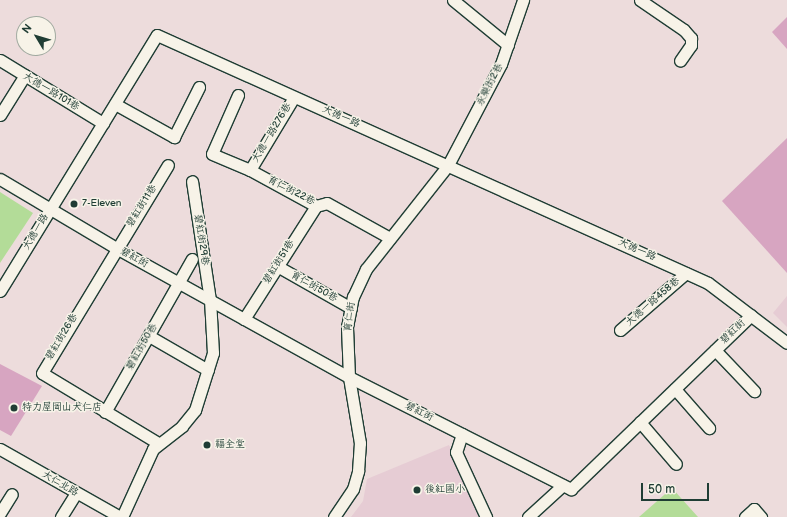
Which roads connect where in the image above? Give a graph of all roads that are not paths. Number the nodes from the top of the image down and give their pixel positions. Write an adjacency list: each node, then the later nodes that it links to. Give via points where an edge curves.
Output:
1 (452, 0): 4 (street)
2 (524, 0): 4 (street, 永樂街2巷)
3 (640, 0): 6 (street, via 684,30 691,38 691,45)
4 (508, 45): 15 (street, 永樂街2巷, via 501,64)
5 (0, 60): 7 (street, 大德一路101巷)
6 (680, 61)
7 (24, 75): 12 (street); 13 (street, 大德一路101巷)
8 (199, 87): 11 (street, via 174,137)
9 (238, 96): 16 (street, 育仁街22巷, via 212,154)
10 (294, 97): 11 (street, 大德一路, via 157,35); 15 (street, 大德一路); 16 (street, 大德一路276巷)
11 (115, 104): 13 (street, 大德一路)
12 (0, 115)
13 (103, 123): 20 (street, 大德一路)
14 (168, 165): 22 (street, 碧紅街11巷)
15 (448, 165): 21 (street, 育仁街); 25 (street, 大德一路)
16 (250, 170): 19 (street, 育仁街22巷)
17 (0, 179): 20 (street, 碧紅街)
18 (192, 181): 28 (street, 碧紅街29巷)
19 (316, 206): 21 (street, 育仁街22巷, via 327,203); 24 (street, 碧紅街51巷)
20 (50, 210): 22 (street, 碧紅街); 27 (street, 大德一路)
21 (390, 238): 29 (street, 育仁街, via 366,269)
22 (116, 248): 26 (street, 碧紅街); 40 (street, 碧紅街26巷, via 42,369 46,376)
23 (192, 259): 26 (street, 碧紅街50巷)
24 (277, 266): 29 (street, 育仁街50巷); 31 (street, 碧紅街51巷)
25 (686, 273): 30 (street, 大德一路, via 708,283); 32 (street, 大德一路458巷)
26 (180, 283): 28 (street, 碧紅街); 33 (street, 碧紅街50巷)
27 (0, 291)
28 (210, 300): 31 (street, 碧紅街); 36 (street, 碧紅街29巷, via 214,340)
29 (351, 308): 37 (street, 育仁街, via 347,327)
30 (751, 315): 34 (street, 大德一路); 35 (street, 碧紅街)
31 (244, 319): 37 (street, 碧紅街)
32 (620, 330)
33 (148, 336): 36 (street); 40 (street, 碧紅街50巷)
34 (787, 342)
35 (715, 350): 38 (street, 碧紅街); 39 (street)
36 (208, 370): 44 (street, 碧紅街29巷, via 189,418)
37 (349, 377): 43 (street, 碧紅街); 53 (street, 育仁街, via 360,443 358,471 348,500)
38 (675, 389): 41 (street, 碧紅街); 42 (street)
39 (754, 391)
40 (104, 412): 44 (street, 碧紅街26巷)
41 (640, 422): 46 (street); 47 (street, 碧紅街, via 571,489)
42 (709, 428)
43 (462, 434): 47 (street, 碧紅街); 54 (street, via 456,452)
44 (158, 443): 52 (street, 碧紅街29巷, via 146,461)
45 (0, 449): 48 (street, 大仁北路)
46 (676, 464)
47 (563, 485): 55 (street)
48 (76, 493): 51 (street); 52 (street, 大仁北路)
49 (12, 494): 50 (street)
50 (0, 513)
51 (61, 517)
52 (121, 517)
53 (334, 517)
54 (486, 517)
55 (528, 517)
56 (745, 517): 57 (street, via 754,509)
57 (761, 517)

